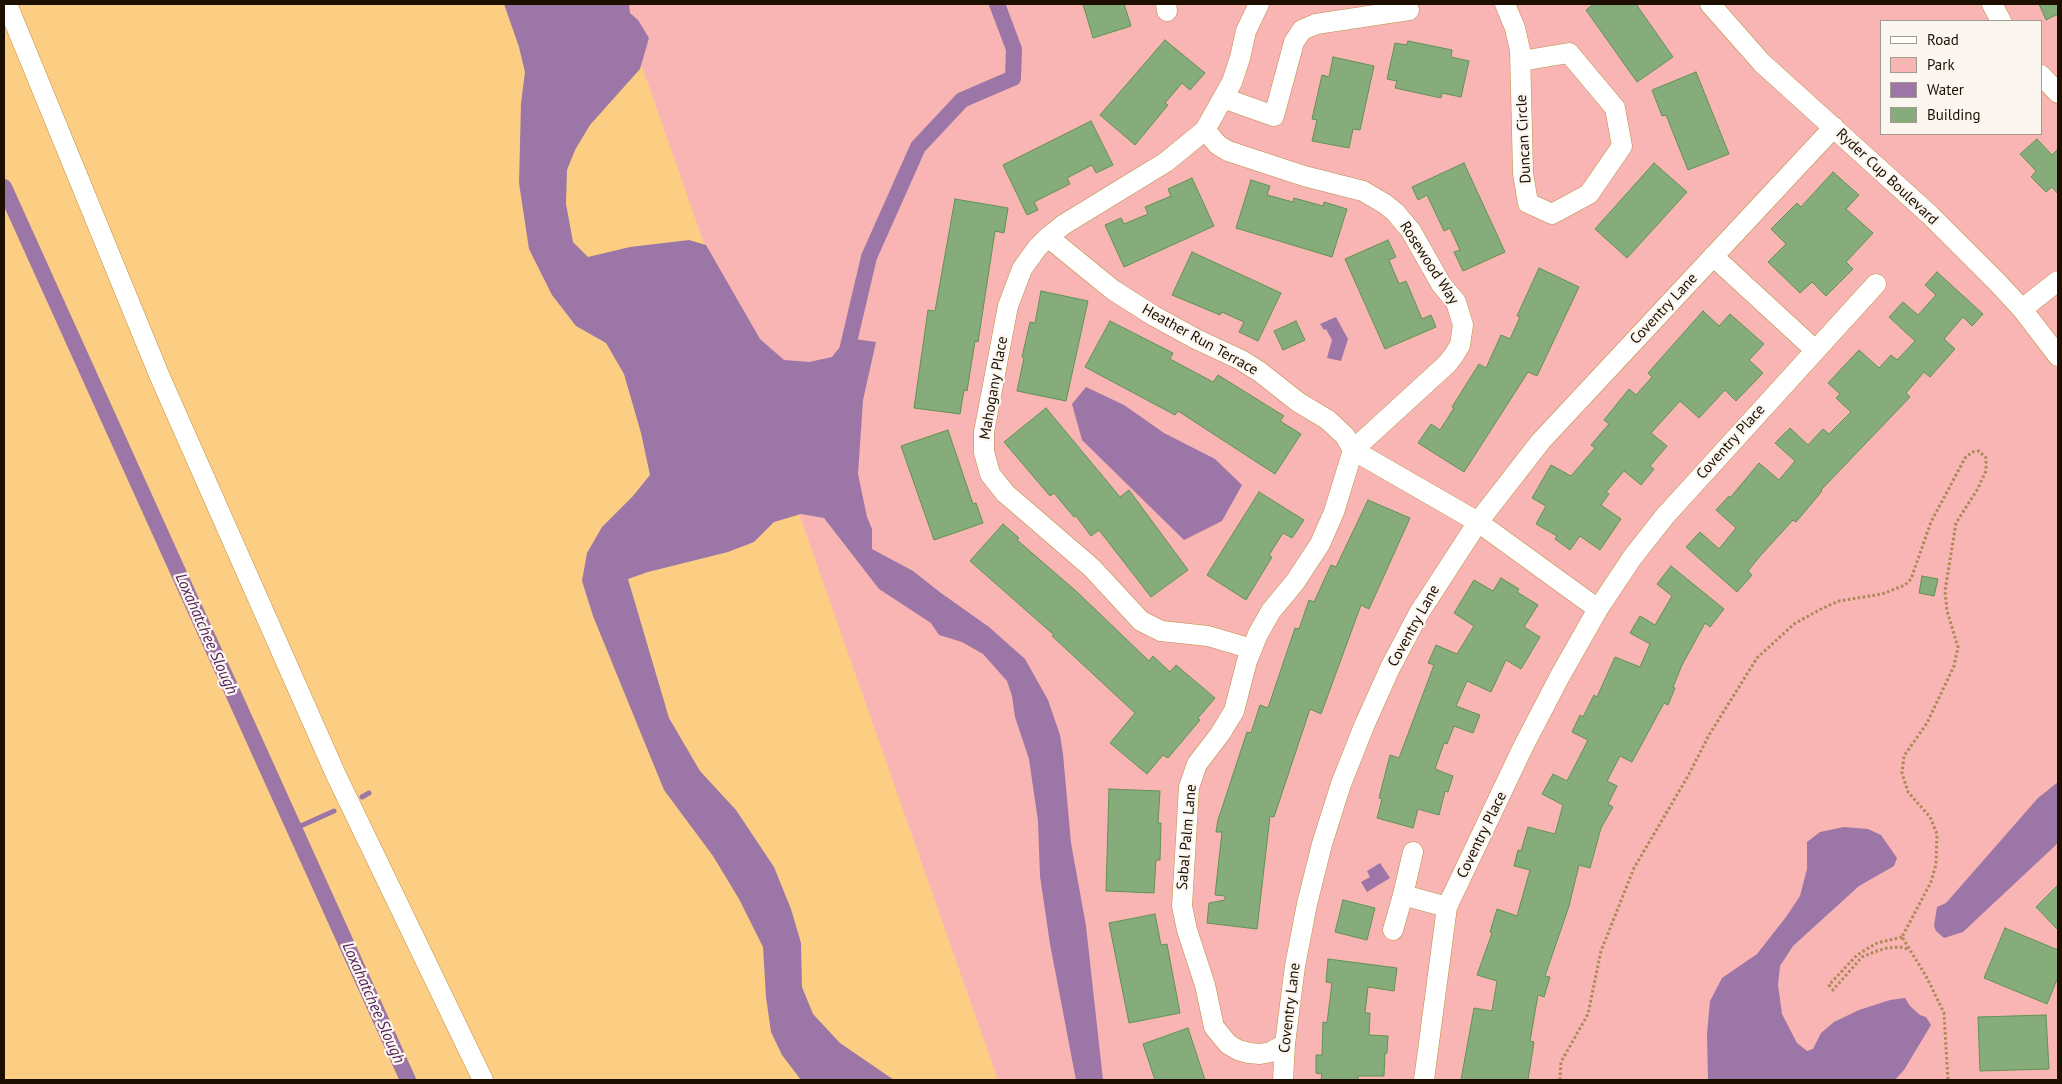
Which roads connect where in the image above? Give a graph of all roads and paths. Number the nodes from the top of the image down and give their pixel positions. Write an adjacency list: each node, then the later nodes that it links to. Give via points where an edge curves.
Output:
1 (8, 4): 33 (street, via 164,386 336,775)
2 (1259, 4): 12 (street)
3 (1505, 4): 9 (street, Duncan Circle, via 1515,28)
4 (1710, 4): 13 (street, Ryder Cup Boulevard, via 1762,63)
5 (1992, 4): 8 (street)
6 (1385, 9): 7 (street); 12 (street, via 1302,30 1294,42 1274,116)
7 (1409, 10)
8 (2000, 20)
9 (1521, 61): 9 (street, Duncan Circle, via 1522,173 1528,203 1552,214 1589,194 1622,146 1615,108 1569,53)
10 (2042, 76): 11 (street)
11 (2058, 93)
12 (1223, 98): 14 (street)
13 (1834, 127): 16 (street, Coventry Lane); 19 (street, Ryder Cup Boulevard, via 1930,215)
14 (1205, 130): 15 (street, Mahogany Place, via 1166,162); 22 (street, Rosewood Way, via 1228,151 1363,191 1385,204 1411,231 1441,284 1456,302 1462,325 1460,344 1454,355)
15 (1048, 237): 22 (street, Heather Run Terrace, via 1113,290 1154,316 1260,372 1298,402 1328,420); 25 (street, Mahogany Place, via 1022,269 1008,306 984,432 984,452 990,474 1004,492 1092,568 1141,621 1161,631 1208,636)
16 (1713, 256): 20 (street); 23 (street, Coventry Lane, via 1542,441)
17 (2058, 281): 19 (street)
18 (1876, 284): 20 (street, Coventry Place)
19 (2022, 309): 21 (street, Ryder Cup Boulevard)
20 (1814, 349): 24 (street, Coventry Place, via 1665,516)
21 (2058, 356)
22 (1354, 450): 23 (street, Heather Run Terrace); 25 (street, Sabal Palm Lane, via 1320,544 1271,611)
23 (1478, 522): 24 (street); 32 (street, Coventry Lane, via 1419,613 1390,668 1341,784 1307,904)
24 (1598, 609): 28 (street, Coventry Place, via 1523,747)
25 (1252, 649): 32 (street, Sabal Palm Lane, via 1234,710 1197,764 1189,787 1182,906 1212,1021 1220,1036 1228,1044 1249,1054 1272,1052)
26 (1413, 852): 27 (street)
27 (1403, 895): 28 (street); 29 (street)
28 (1447, 907): 35 (street, Coventry Place)
29 (1393, 930)
30 (1902, 938): 31 (path); 31 (path, via 1877,943 1856,955 1829,985 1833,990 1862,957 1887,948); 36 (path, via 1931,882 1937,851 1937,834 1930,817 1908,792 1902,773 1904,756 1927,723 1954,666 1958,647 1944,590 1956,524 1986,471 1986,458 1979,451 1965,458 1931,522 1911,579 1905,585 1882,594 1838,601 1820,608 1794,624 1757,658 1709,735 1634,868 1601,951 1588,1014 1561,1062)
31 (1909, 950): 37 (path, via 1944,1013)
32 (1285, 1044): 34 (street, Coventry Lane)
33 (483, 1080)
34 (1283, 1080)
35 (1424, 1080)
36 (1560, 1080)
37 (1948, 1080)

